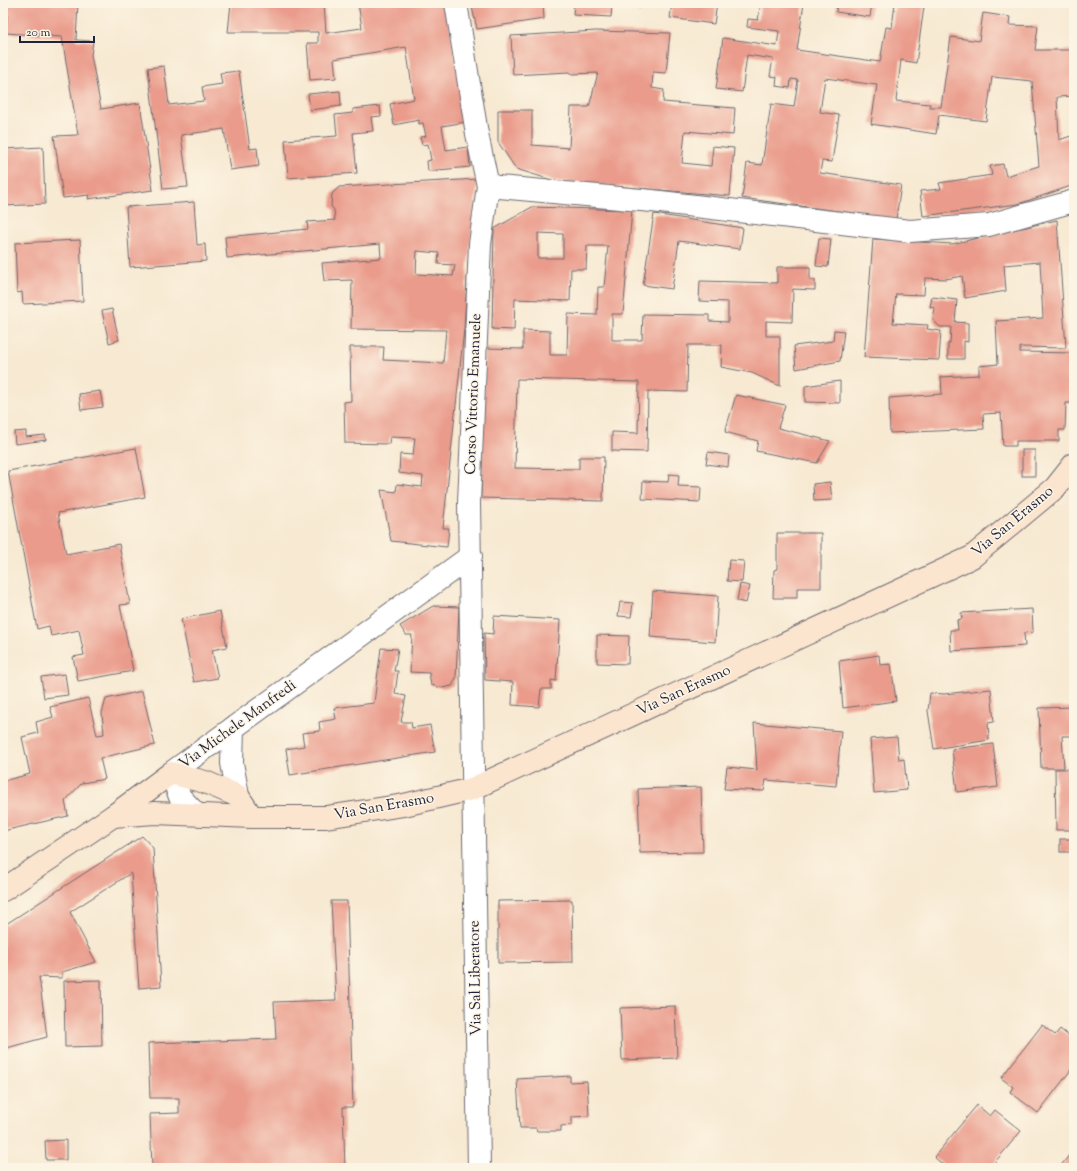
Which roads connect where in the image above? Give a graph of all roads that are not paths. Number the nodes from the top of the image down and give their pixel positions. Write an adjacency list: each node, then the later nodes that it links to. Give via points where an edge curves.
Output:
1 (456, 3): 2 (street, Corso Vittorio Emanuele)
2 (488, 186): 3 (street, via 652,201 910,231 990,225); 5 (street, Corso Vittorio Emanuele, via 480,244 469,503)
3 (1074, 201)
4 (1074, 464): 8 (main road, Via San Erasmo, via 1055,488 972,557)
5 (470, 556): 6 (street, Via Michele Manfredi); 8 (street, Corso Vittorio Emanuele)
6 (233, 728): 7 (street, Via Michele Manfredi); 9 (street, via 232,763)
7 (172, 773): 9 (main road, via 205,782); 10 (street, via 180,797); 11 (main road, Via Michele Manfredi)
8 (472, 789): 12 (main road, Via San Erasmo, via 404,805 326,817); 14 (street, Via Sal Liberatore)
9 (238, 796): 12 (main road)
10 (196, 814): 11 (main road, Via San Erasmo); 12 (main road, Via San Erasmo)
11 (113, 816): 13 (main road, Via Michele Manfredi)
12 (252, 817)
13 (3, 890)
14 (479, 1168)

